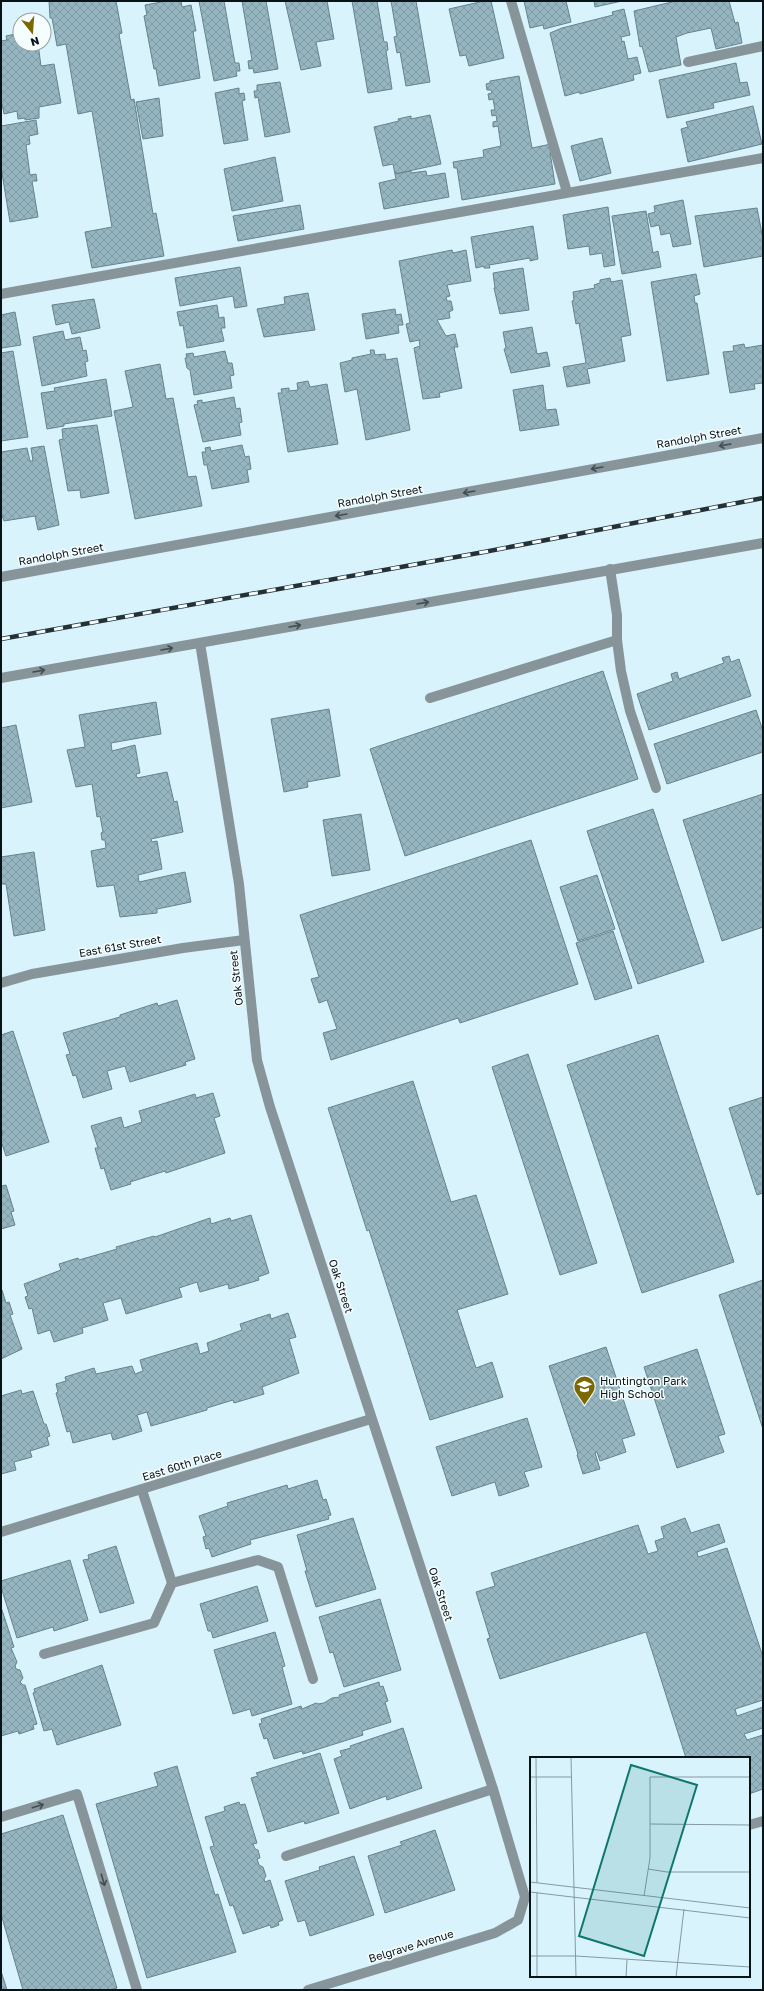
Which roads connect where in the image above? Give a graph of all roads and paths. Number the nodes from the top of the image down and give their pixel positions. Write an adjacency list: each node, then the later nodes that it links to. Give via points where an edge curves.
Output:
1 (511, 1): 5 (street)
2 (763, 46): 3 (street)
3 (688, 62)
4 (763, 158): 5 (street)
5 (567, 192): 6 (street)
6 (1, 294)
7 (763, 438): 10 (street, Randolph Street, one-way to 10)
8 (763, 543): 9 (street)
9 (610, 569): 11 (street, via 617,615); 12 (street, one-way to 9)
10 (1, 577)
11 (617, 640): 14 (street); 15 (street, via 630,711)
12 (200, 643): 13 (street, one-way to 12); 16 (street, Oak Street, via 239,884)
13 (1, 678)
14 (430, 698)
15 (656, 788)
16 (244, 940): 17 (street, East 61st Street, via 32,974); 18 (street, Oak Street, via 257,1060)
17 (1, 983)
18 (370, 1419): 19 (street, East 60th Place); 24 (street, Oak Street)
19 (142, 1490): 20 (street, East 60th Place); 21 (street)
20 (1, 1532)
21 (172, 1583): 22 (street, via 154,1623); 23 (street, via 258,1560 278,1567)
22 (44, 1654)
23 (313, 1679)
24 (493, 1789): 28 (street); 29 (street, Oak Street)
25 (1, 1817): 31 (street, one-way to 31, via 77,1794)
26 (763, 1821): 27 (street)
27 (750, 1825)
28 (286, 1856)
29 (528, 1896): 30 (street, Oak Street)
30 (518, 1920): 32 (street, Belgrave Avenue, via 495,1933)
31 (137, 1990)
32 (308, 1990)

